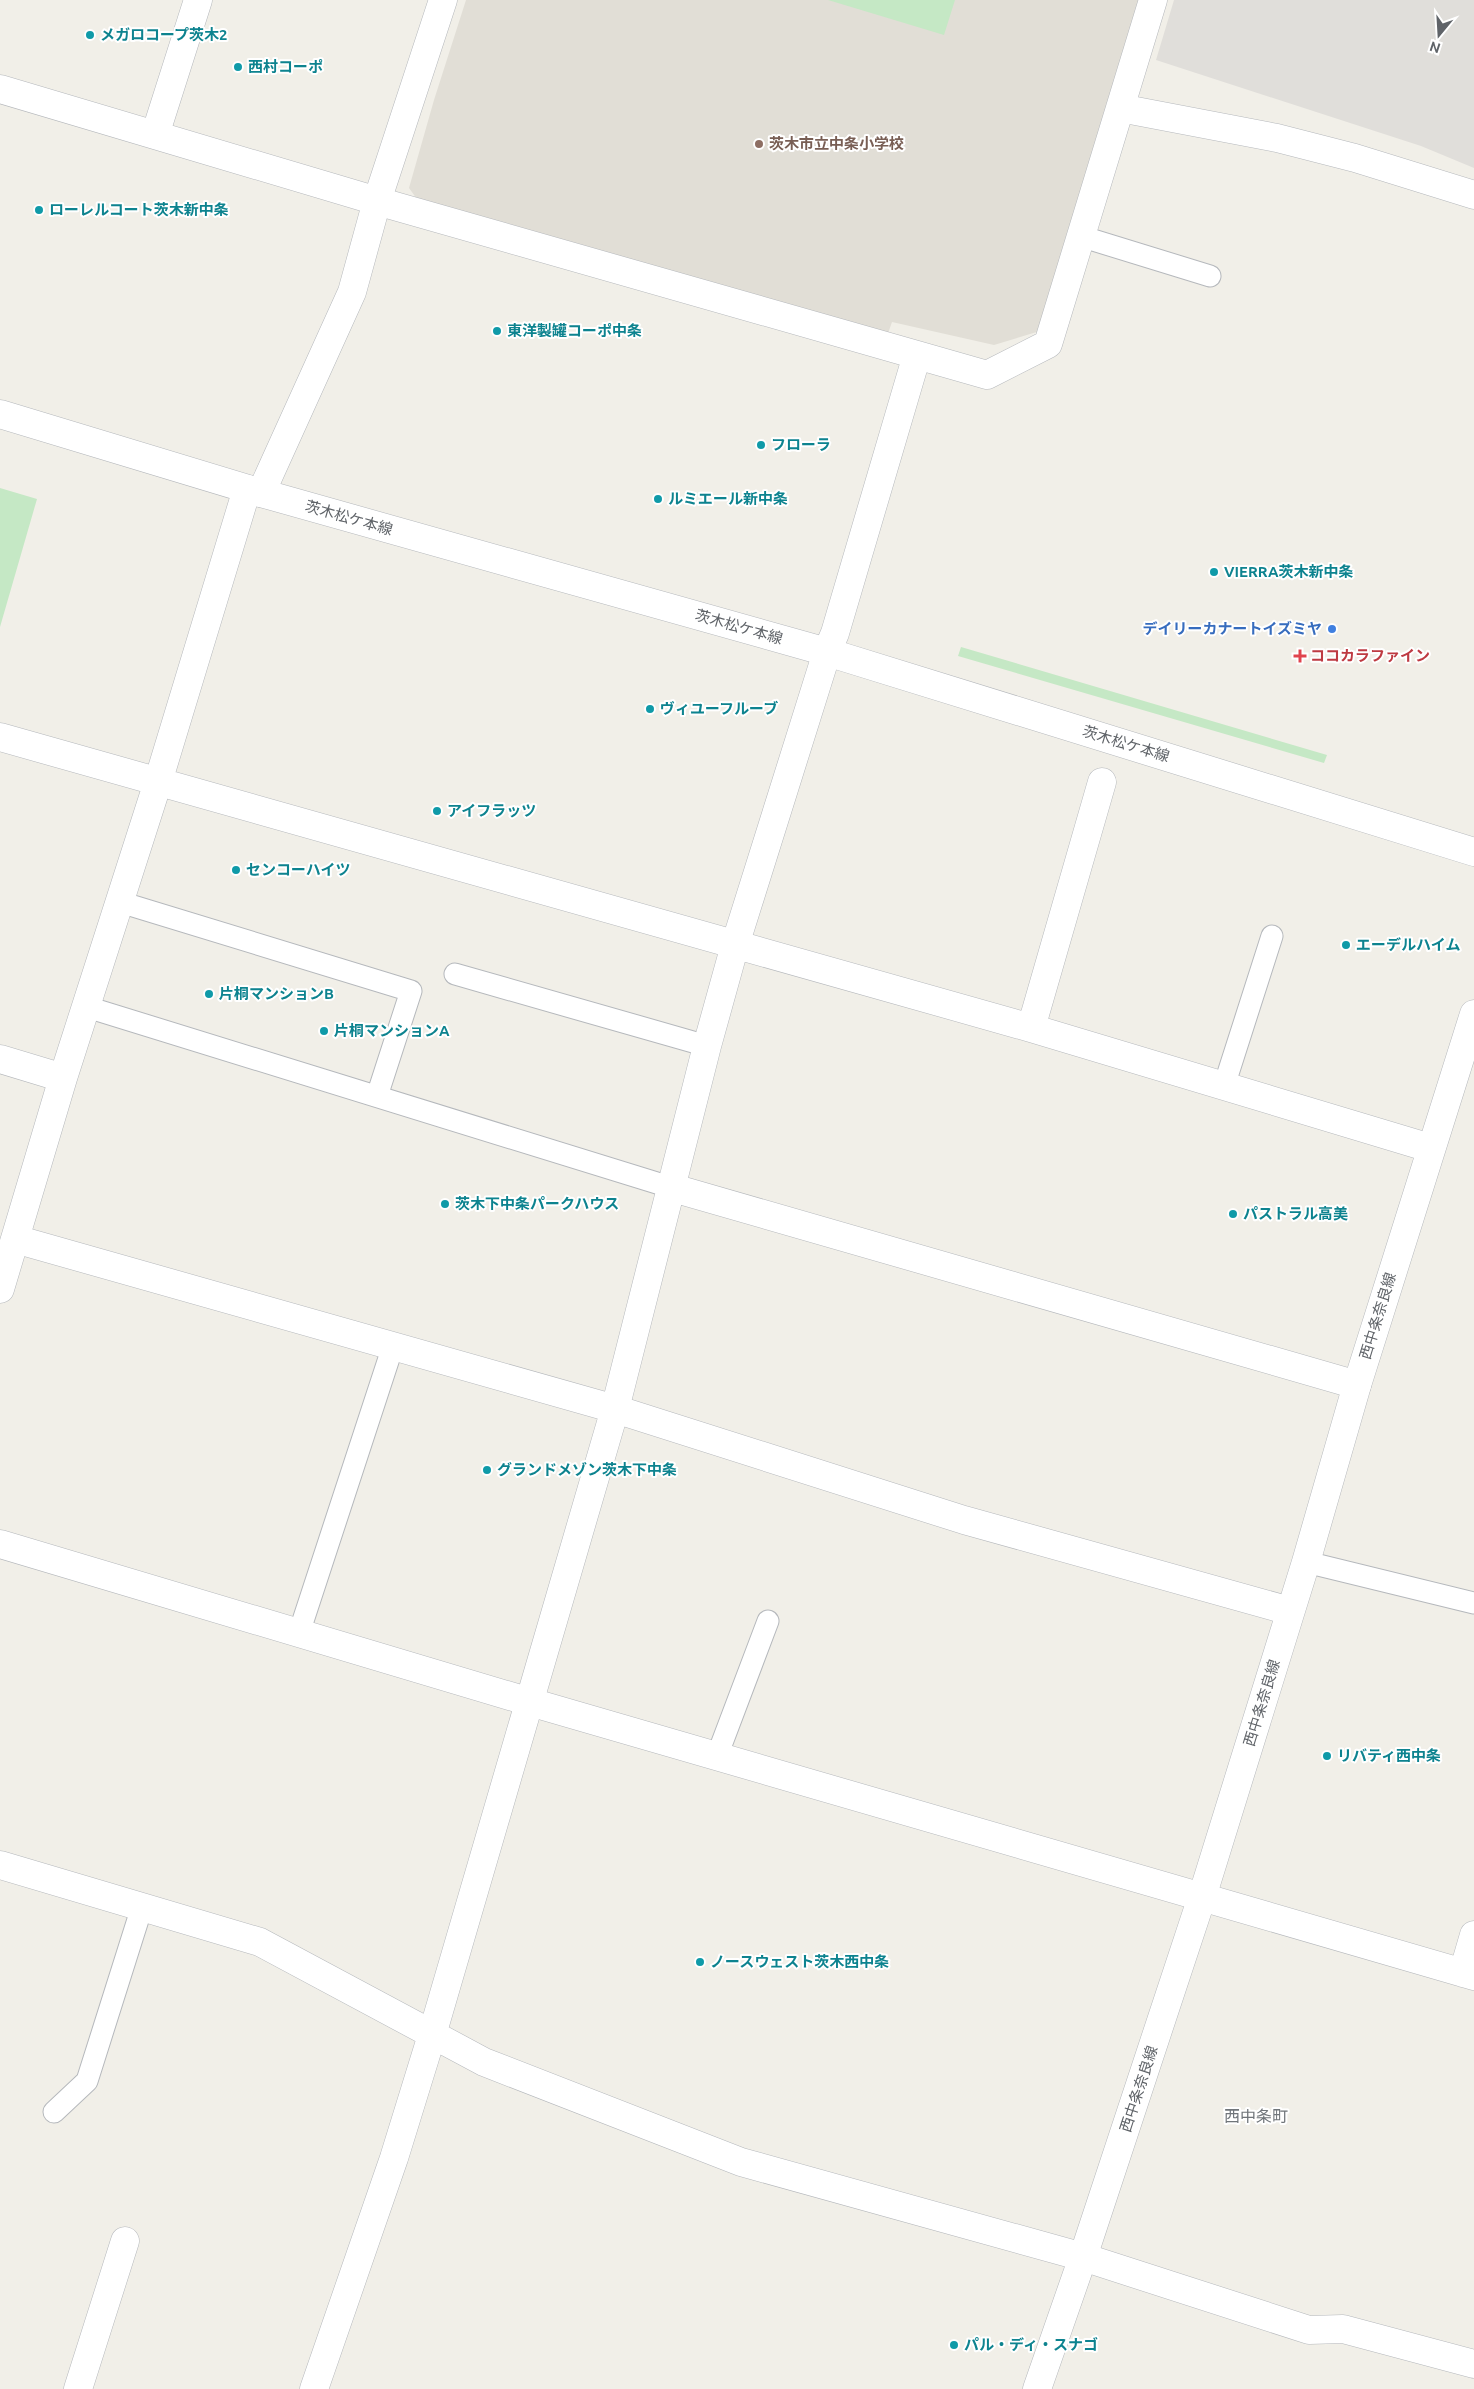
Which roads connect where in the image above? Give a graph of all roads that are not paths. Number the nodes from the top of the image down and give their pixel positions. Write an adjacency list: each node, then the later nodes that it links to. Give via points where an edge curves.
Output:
1 (198, 0): 6 (street)
2 (443, 0): 8 (street)
3 (1153, 0): 5 (street)
4 (0, 89): 6 (street)
5 (1120, 108): 7 (street, via 1278,138); 9 (street)
6 (155, 135): 8 (street)
7 (1474, 195)
8 (377, 201): 11 (street); 13 (street, via 352,292)
9 (1080, 236): 10 (lane); 11 (street, via 1048,344 987,375)
10 (1210, 276)
11 (917, 355): 14 (street)
12 (0, 414): 13 (street, 茨木松ケ本線)
13 (254, 491): 14 (street, 茨木松ケ本線); 16 (street)
14 (827, 652): 18 (street, 茨木松ケ本線); 21 (street)
15 (0, 737): 16 (street)
16 (158, 782): 19 (street); 21 (street)
17 (1102, 782): 25 (street)
18 (1474, 852)
19 (120, 902): 23 (street); 30 (lane, via 411,991)
20 (1272, 936): 29 (lane)
21 (735, 945): 25 (street); 26 (street)
22 (455, 974): 26 (lane)
23 (87, 1007): 28 (street); 30 (lane)
24 (1474, 1014): 31 (street, 西中条奈良線)
25 (1031, 1028): 29 (street)
26 (707, 1046): 32 (street)
27 (0, 1059): 28 (street)
28 (63, 1078): 33 (street)
29 (1224, 1086): 31 (street)
30 (377, 1096): 32 (lane)
31 (1430, 1148): 36 (street, 西中条奈良線)
32 (672, 1188): 36 (street); 37 (street)
33 (8, 1252): 34 (street); 35 (street)
34 (0, 1289)
35 (392, 1346): 37 (street); 43 (lane)
36 (1357, 1385): 39 (street, 西中条奈良線)
37 (615, 1409): 41 (street, via 964,1520); 44 (street)
38 (0, 1544): 43 (street)
39 (1306, 1562): 40 (lane); 41 (street, 西中条奈良線)
40 (1474, 1603)
41 (1290, 1612): 47 (street, 西中条奈良線)
42 (768, 1621): 45 (lane)
43 (299, 1633): 44 (street)
44 (530, 1702): 45 (street); 51 (street)
45 (717, 1756): 47 (street)
46 (0, 1865): 48 (street)
47 (1202, 1897): 50 (street); 54 (street, 西中条奈良線)
48 (142, 1907): 51 (street, via 260,1942); 52 (lane, via 87,2081)
49 (1474, 1934): 50 (street)
50 (1468, 1975)
51 (432, 2035): 54 (street, via 484,2062 741,2162); 57 (street)
52 (54, 2112)
53 (125, 2241): 56 (street)
54 (1084, 2257): 55 (street, via 1309,2330 1343,2330); 58 (street, 西中条奈良線)
55 (1474, 2364)
56 (78, 2389)
57 (314, 2389)
58 (1037, 2389)

